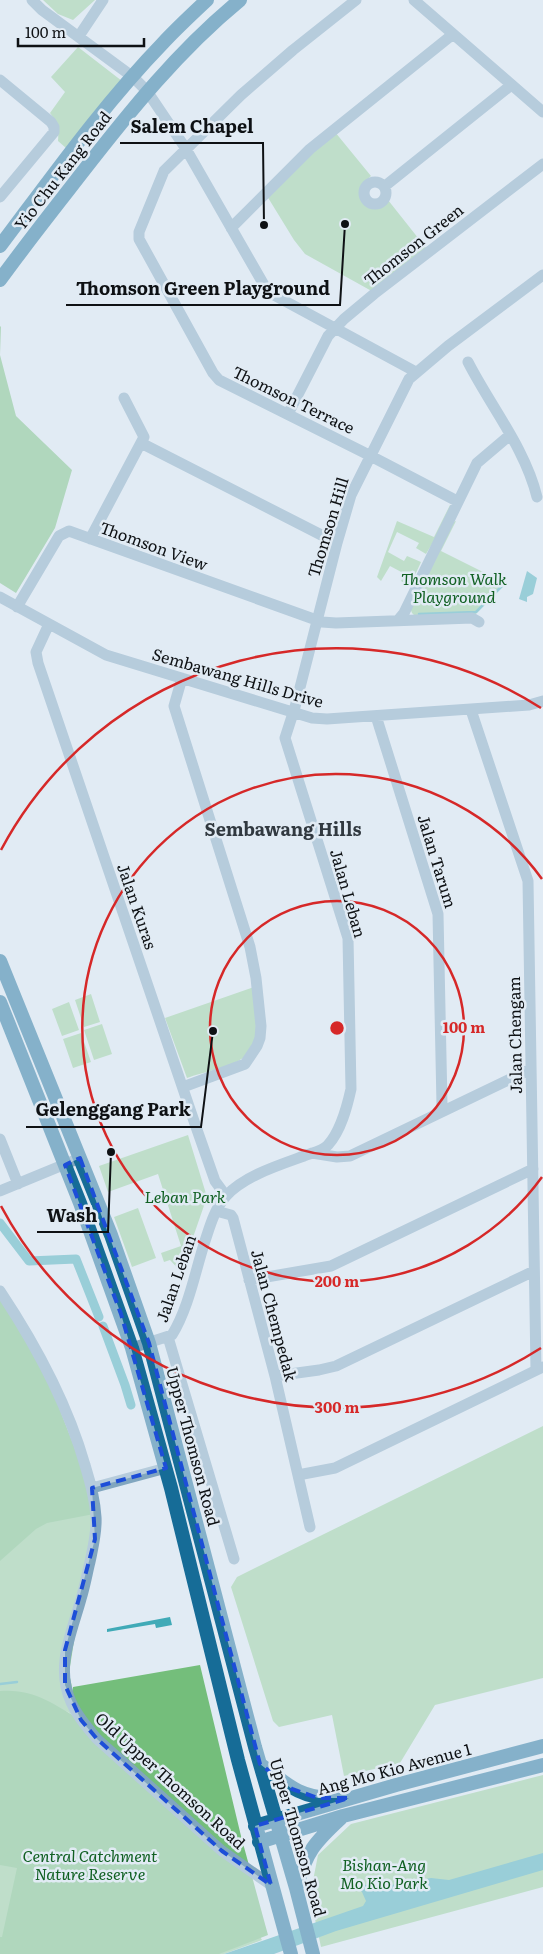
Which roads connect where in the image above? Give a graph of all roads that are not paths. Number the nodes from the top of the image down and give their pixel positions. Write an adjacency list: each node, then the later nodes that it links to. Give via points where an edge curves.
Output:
1 (32, 0): 8 (street)
2 (103, 0): 8 (street)
3 (207, 0): 9 (main road, Yio Chu Kang Road)
4 (240, 0): 12 (main road, Yio Chu Kang Road, via 206,30)
5 (356, 0): 14 (street, via 248,88)
6 (414, 0): 7 (street)
7 (452, 35): 11 (street); 18 (street, via 310,149)
8 (79, 36): 9 (street)
9 (133, 77): 12 (street); 19 (main road, Yio Chu Kang Road)
10 (0, 80): 17 (street, via 54,127 54,132)
11 (510, 86): 13 (street); 16 (street)
12 (148, 91): 14 (street); 21 (main road, Yio Chu Kang Road)
13 (543, 112)
14 (186, 149): 18 (street); 26 (street, Thomson Terrace, via 164,171 139,239 213,373 219,380)
15 (541, 170): 22 (street, Thomson Green, via 374,294)
16 (385, 186)
17 (0, 197)
18 (231, 228): 22 (street, via 272,294)
19 (0, 246)
20 (543, 275): 24 (street, Thomson Hill)
21 (0, 280)
22 (334, 328): 24 (street); 26 (street, Thomson Green)
23 (468, 362): 27 (street)
24 (416, 372): 29 (street, Thomson Hill, via 409,379)
25 (124, 398): 28 (street, via 144,437)
26 (288, 414): 29 (street, Thomson Terrace)
27 (510, 435): 30 (street, via 533,480); 31 (street, via 477,463)
28 (141, 443): 32 (street); 33 (street)
29 (370, 456): 31 (street, Thomson Terrace); 33 (street, Thomson Hill, via 351,495)
30 (537, 497)
31 (457, 501): 36 (street)
32 (90, 540): 35 (street, Thomson View, via 69,531 59,536); 37 (street, Thomson View)
33 (337, 543): 37 (street, Thomson Hill)
34 (0, 597): 35 (street, Sembawang Hills Drive)
35 (17, 607): 39 (street, Sembawang Hills Drive)
36 (400, 619): 37 (street, Thomson View, via 336,623); 38 (street, Thomson View, via 472,618)
37 (317, 620): 43 (street, Thomson Hill)
38 (479, 622)
39 (49, 624): 40 (street, Sembawang Hills Drive, via 106,655); 48 (street, Jalan Kuras, via 36,652 38,663)
40 (182, 678): 43 (street, Sembawang Hills Drive); 48 (street, via 174,706 250,947 261,1026 257,1046 245,1064)
41 (543, 701): 42 (street, Sembawang Hills Drive)
42 (471, 710): 44 (street, Sembawang Hills Drive); 47 (street, Jalan Chengam, via 528,881)
43 (294, 713): 44 (street, Sembawang Hills Drive, via 327,719); 51 (street, Jalan Leban, via 285,743 348,938 351,1089 339,1128 327,1146)
44 (376, 716): 49 (street, Jalan Tarum, via 438,914)
45 (0, 961): 52 (main road, Upper Thomson Road)
46 (0, 1002): 53 (main road, Upper Thomson Road)
47 (531, 1069): 49 (street); 54 (street, Jalan Chengam)
48 (182, 1087): 57 (street, Jalan Kuras, via 215,1180)
49 (444, 1110): 51 (street, via 350,1156)
50 (0, 1138): 55 (street)
51 (311, 1153): 57 (street, Jalan Leban, via 268,1170)
52 (80, 1158): 53 (street); 64 (main road, Upper Thomson Road)
53 (65, 1165): 55 (street); 63 (main road, Upper Thomson Road)
54 (533, 1168): 59 (street, Jalan Chengam); 60 (street, via 331,1266)
55 (18, 1184): 56 (street)
56 (0, 1191)
57 (226, 1196): 58 (street, Jalan Leban)
58 (216, 1211): 60 (street, Jalan Chempedak, via 234,1218); 62 (street, Jalan Leban, via 179,1324)
59 (534, 1271): 65 (street, Jalan Chengam); 66 (street, via 336,1366)
60 (249, 1280): 66 (street, Jalan Chempedak)
61 (0, 1291): 69 (street, Old Upper Thomson Road, via 29,1335 64,1406)
62 (169, 1341): 64 (street, Jalan Leban); 71 (street)
63 (132, 1348): 64 (street, Jalan Leban); 67 (main road, Upper Thomson Road)
64 (150, 1349): 73 (main road, Upper Thomson Road)
65 (540, 1368): 68 (street, via 335,1468)
66 (275, 1376): 68 (street, Jalan Chempedak)
67 (166, 1468): 69 (street, Upper Thomson Road); 78 (main road, Upper Thomson Road)
68 (298, 1475): 70 (street, Jalan Chempedak)
69 (92, 1488): 81 (street, Old Upper Thomson Road, via 95,1539 65,1650 65,1685 70,1701 97,1738 222,1851)
70 (310, 1527)
71 (234, 1560)
72 (543, 1746): 75 (main road, Ang Mo Kio Avenue 1)
73 (260, 1764): 75 (main road, via 292,1789 318,1798); 77 (main road, Upper Thomson Road)
74 (543, 1765): 76 (main road, Ang Mo Kio Avenue 1)
75 (350, 1798): 77 (main road, Ang Mo Kio Avenue 1)
76 (343, 1816): 79 (main road, Ang Mo Kio Avenue 1); 82 (main road, via 310,1851)
77 (277, 1820): 78 (main road, Ang Mo Kio Avenue 1); 79 (main road, Upper Thomson Road)
78 (255, 1826): 80 (main road, Upper Thomson Road)
79 (281, 1835): 80 (main road, Ang Mo Kio Avenue 1); 82 (main road, Upper Thomson Road)
80 (259, 1842): 81 (main road, Upper Thomson Road)
81 (272, 1885): 84 (main road, Upper Thomson Road)
82 (296, 1888): 83 (main road, Upper Thomson Road)
83 (312, 1949)
84 (290, 1952)

